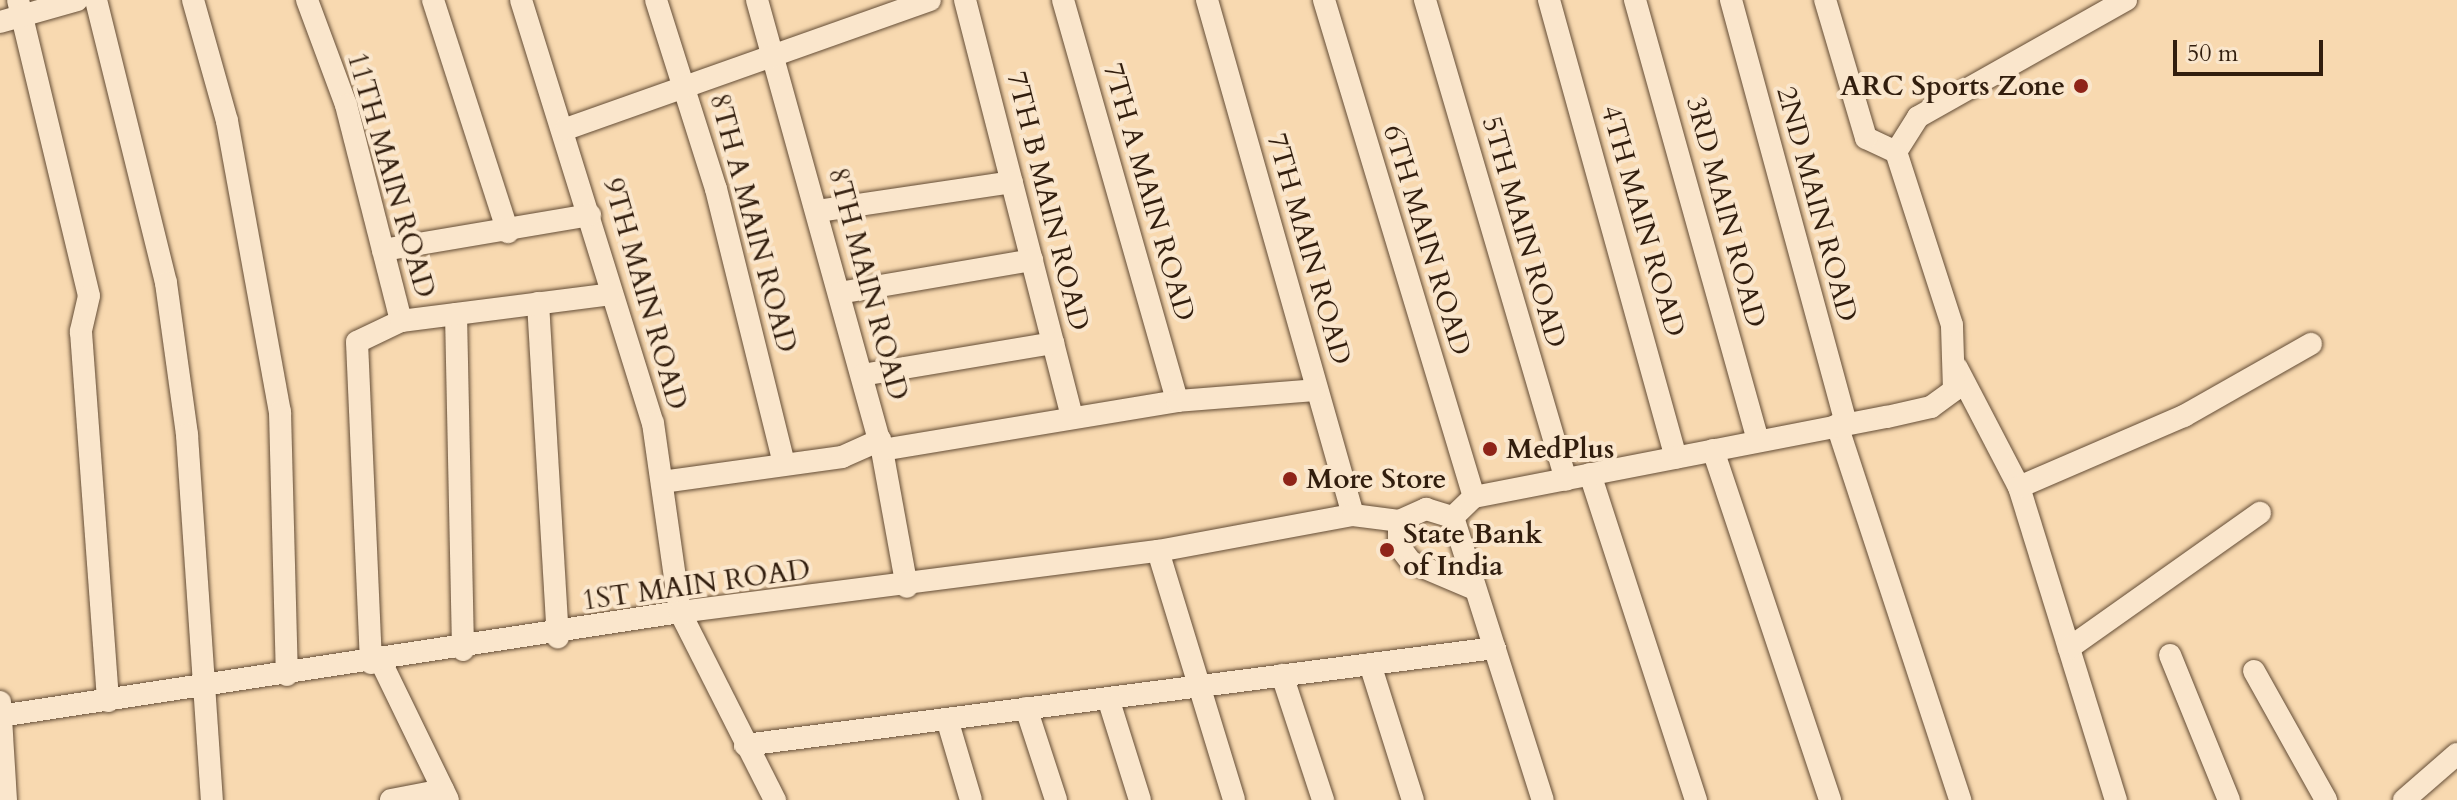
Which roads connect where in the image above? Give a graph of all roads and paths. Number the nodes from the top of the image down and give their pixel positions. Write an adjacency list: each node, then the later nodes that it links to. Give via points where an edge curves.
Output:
1 (77, 0): 20 (street)
2 (96, 0): 74 (street, via 166,283 187,435)
3 (193, 0): 71 (street, via 227,121 280,412)
4 (307, 0): 30 (street, 11TH MAIN ROAD, via 346,105)
5 (433, 0): 29 (street)
6 (521, 0): 24 (street, 9TH MAIN ROAD)
7 (656, 0): 23 (street, 8TH A MAIN ROAD)
8 (757, 0): 22 (street, 8TH MAIN ROAD)
9 (930, 0): 22 (street)
10 (965, 0): 26 (street, 7TH B MAIN ROAD)
11 (1063, 0): 42 (street, 7TH A MAIN ROAD)
12 (1207, 0): 41 (street, 7TH MAIN ROAD)
13 (1324, 0): 54 (street, 6TH MAIN ROAD)
14 (1425, 0): 51 (street, 5TH MAIN ROAD)
15 (1549, 0): 48 (street, 4TH MAIN ROAD)
16 (1635, 0): 45 (street, 3RD MAIN ROAD)
17 (1731, 0): 44 (street, 2ND MAIN ROAD)
18 (1825, 0): 25 (street, via 1866,138)
19 (2126, 0): 25 (street, via 1918,117)
20 (20, 8): 21 (street); 77 (street, via 89,296 81,332)
21 (0, 22)
22 (775, 53): 23 (street); 27 (street, 8TH MAIN ROAD)
23 (684, 85): 24 (street); 49 (street, 8TH A MAIN ROAD)
24 (566, 129): 28 (street, 9TH MAIN ROAD)
25 (1896, 152): 39 (street, via 1952,325)
26 (1012, 182): 27 (street); 31 (street, 7TH B MAIN ROAD)
27 (818, 211): 32 (street, 8TH MAIN ROAD)
28 (590, 215): 29 (street); 33 (street, 9TH MAIN ROAD)
29 (508, 232): 30 (street)
30 (383, 250): 36 (street, 11TH MAIN ROAD)
31 (1032, 260): 32 (street); 37 (street, 7TH B MAIN ROAD)
32 (839, 293): 40 (street, 8TH MAIN ROAD)
33 (611, 294): 34 (street); 52 (street, 9TH MAIN ROAD, via 653,423)
34 (538, 303): 35 (street); 63 (street)
35 (456, 314): 36 (street); 66 (street)
36 (401, 321): 68 (street, via 357,342)
37 (1053, 343): 40 (street); 43 (street, 7TH B MAIN ROAD)
38 (2311, 344): 53 (street, via 2184,416)
39 (1957, 368): 44 (street, via 1954,390 1931,407); 53 (street)
40 (862, 375): 46 (street, 8TH MAIN ROAD)
41 (1317, 390): 42 (street); 56 (street, 7TH MAIN ROAD)
42 (1177, 401): 43 (street)
43 (1072, 418): 46 (street)
44 (1842, 424): 45 (street); 98 (street, 2ND MAIN ROAD)
45 (1758, 440): 47 (street)
46 (881, 445): 49 (street, via 842,457); 60 (street, 8TH MAIN ROAD)
47 (1713, 450): 48 (street); 97 (street)
48 (1676, 458): 50 (street)
49 (784, 464): 52 (street)
50 (1590, 474): 51 (street); 96 (street)
51 (1566, 480): 54 (street)
52 (662, 482): 62 (street, 9TH MAIN ROAD)
53 (2019, 487): 65 (street)
54 (1474, 497): 57 (street)
55 (2260, 513): 65 (street)
56 (1353, 515): 58 (street, 1ST MAIN ROAD); 59 (street, 1ST MAIN ROAD)
57 (1453, 517): 58 (street, via 1426,509); 61 (street, via 1466,543)
58 (1399, 521): 61 (street, via 1399,546 1411,562)
59 (1158, 551): 60 (street, 1ST MAIN ROAD); 73 (street)
60 (907, 587): 62 (street, 1ST MAIN ROAD)
61 (1472, 588): 64 (street)
62 (680, 612): 63 (street, 1ST MAIN ROAD); 81 (street, 9TH MAIN ROAD)
63 (558, 637): 66 (street, 1ST MAIN ROAD)
64 (1495, 648): 69 (street); 95 (street)
65 (2069, 648): 99 (street)
66 (463, 650): 68 (street, 1ST MAIN ROAD)
67 (2170, 655): 100 (street)
68 (376, 662): 71 (street, 1ST MAIN ROAD); 83 (street)
69 (1370, 664): 72 (street); 94 (street)
70 (2254, 671): 101 (street)
71 (287, 675): 74 (street, 1ST MAIN ROAD)
72 (1282, 675): 73 (street); 93 (street)
73 (1198, 686): 75 (street); 92 (street)
74 (204, 688): 77 (street, 1ST MAIN ROAD); 86 (street)
75 (1108, 698): 78 (street); 91 (street)
76 (0, 701): 79 (street)
77 (108, 701): 79 (street, 1ST MAIN ROAD)
78 (1026, 708): 80 (street); 90 (street)
79 (0, 716): 85 (street)
80 (947, 719): 81 (street); 89 (street)
81 (745, 745): 88 (street, 9TH MAIN ROAD)
82 (2457, 754): 84 (street)
83 (445, 795): 87 (street)
84 (2411, 798)
85 (6, 800)
86 (212, 800)
87 (391, 800)
88 (775, 800)
89 (971, 800)
90 (1056, 800)
91 (1140, 800)
92 (1234, 800)
93 (1323, 800)
94 (1413, 800)
95 (1543, 800)
96 (1696, 800)
97 (1830, 800)
98 (1960, 800)
99 (2116, 800)
100 (2229, 800)
101 (2326, 800)

